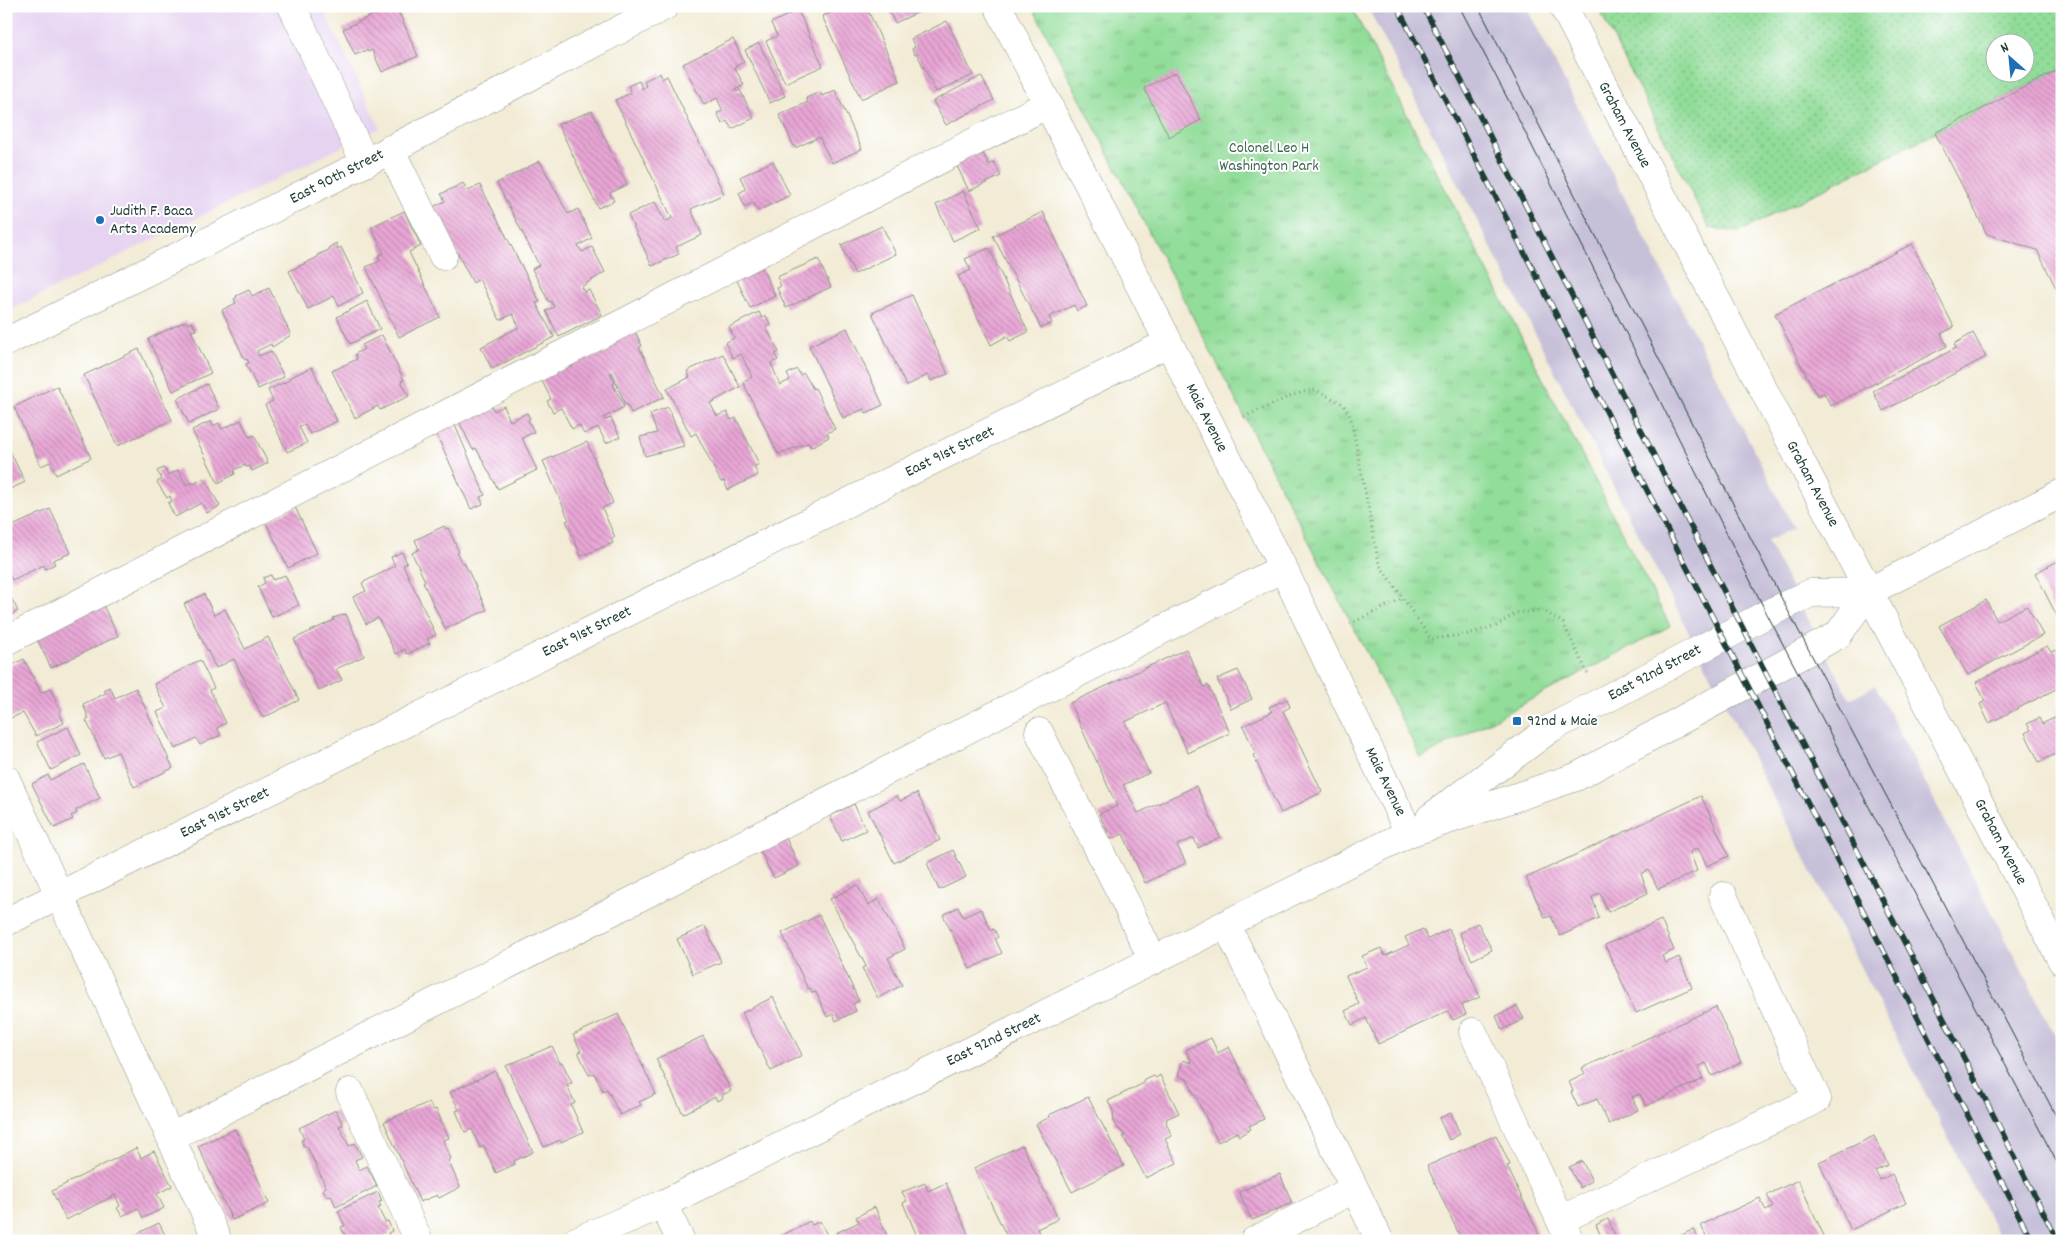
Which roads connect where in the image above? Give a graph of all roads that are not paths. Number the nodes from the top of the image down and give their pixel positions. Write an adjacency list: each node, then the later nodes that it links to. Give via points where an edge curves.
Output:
1 (292, 6): 7 (street)
2 (665, 6): 6 (street, East 90th Street)
3 (998, 6): 5 (street, Maie Avenue)
4 (1563, 6): 13 (street, Graham Avenue)
5 (1048, 104): 10 (street, Maie Avenue); 14 (street)
6 (390, 150): 7 (street, East 90th Street); 8 (street)
7 (365, 163): 9 (street, East 90th Street)
8 (443, 256)
9 (6, 342)
10 (1168, 343): 12 (street, Maie Avenue); 18 (street, East 91st Street)
11 (2062, 494): 13 (street, East 92nd Street)
12 (1283, 568): 17 (street, Maie Avenue); 26 (street)
13 (1868, 592): 17 (street, East 92nd Street, via 1838,635 1576,777); 17 (street, East 92nd Street, via 1811,593 1767,614 1551,728); 22 (street, Graham Avenue)
14 (6, 641)
15 (1039, 732): 23 (street)
16 (6, 779): 18 (street)
17 (1410, 833): 21 (street, East 92nd Street)
18 (60, 895): 20 (street, East 91st Street); 26 (street)
19 (1724, 896): 29 (street, via 1817,1099)
20 (6, 922)
21 (1226, 924): 23 (street, East 92nd Street); 27 (street)
22 (2061, 956)
23 (1153, 961): 28 (street, East 92nd Street)
24 (1473, 1032): 29 (street)
25 (350, 1092): 31 (street)
26 (171, 1138): 30 (street)
27 (1354, 1189): 34 (street); 35 (street)
28 (663, 1204): 32 (street, East 92nd Street); 33 (street)
29 (1565, 1230)
30 (218, 1241)
31 (419, 1241)
32 (576, 1241)
33 (681, 1241)
34 (1254, 1241)
35 (1380, 1241)

